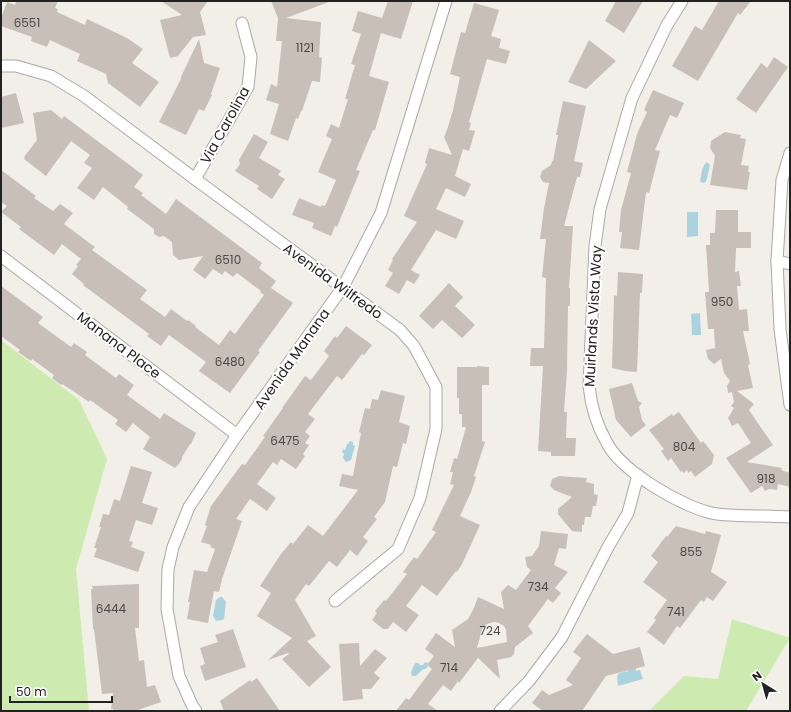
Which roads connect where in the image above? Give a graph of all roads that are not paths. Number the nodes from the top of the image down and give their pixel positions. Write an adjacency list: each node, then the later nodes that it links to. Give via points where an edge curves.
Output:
1 (446, 1): 10 (street, Avenida Manana, via 381,213)
2 (682, 1): 13 (street, Muirlands Vista Way, via 663,31 632,98 600,209 595,246 589,386 591,403 607,444 616,456)
3 (242, 23): 6 (street, Via Carolina, via 251,57 248,87)
4 (1, 66): 6 (street, Avenida Wilfredo, via 16,66 51,76 84,96)
5 (790, 153): 8 (street, via 782,180)
6 (195, 179): 10 (street, Avenida Wilfredo)
7 (1, 256): 12 (street, Manana Place)
8 (777, 261): 9 (street); 11 (street, via 780,328)
9 (790, 264)
10 (342, 287): 12 (street, Avenida Manana); 15 (street, Avenida Wilfredo, via 400,330 414,346 436,387 436,429 420,498 398,549)
11 (790, 405)
12 (237, 435): 16 (street, Avenida Manana, via 189,507 173,547 168,569 167,609 179,676)
13 (638, 475): 14 (street, Muirlands Vista Way, via 683,503 716,514); 17 (street, via 628,513 562,637 529,681)
14 (790, 516)
15 (335, 601)
16 (196, 711)
17 (500, 711)

